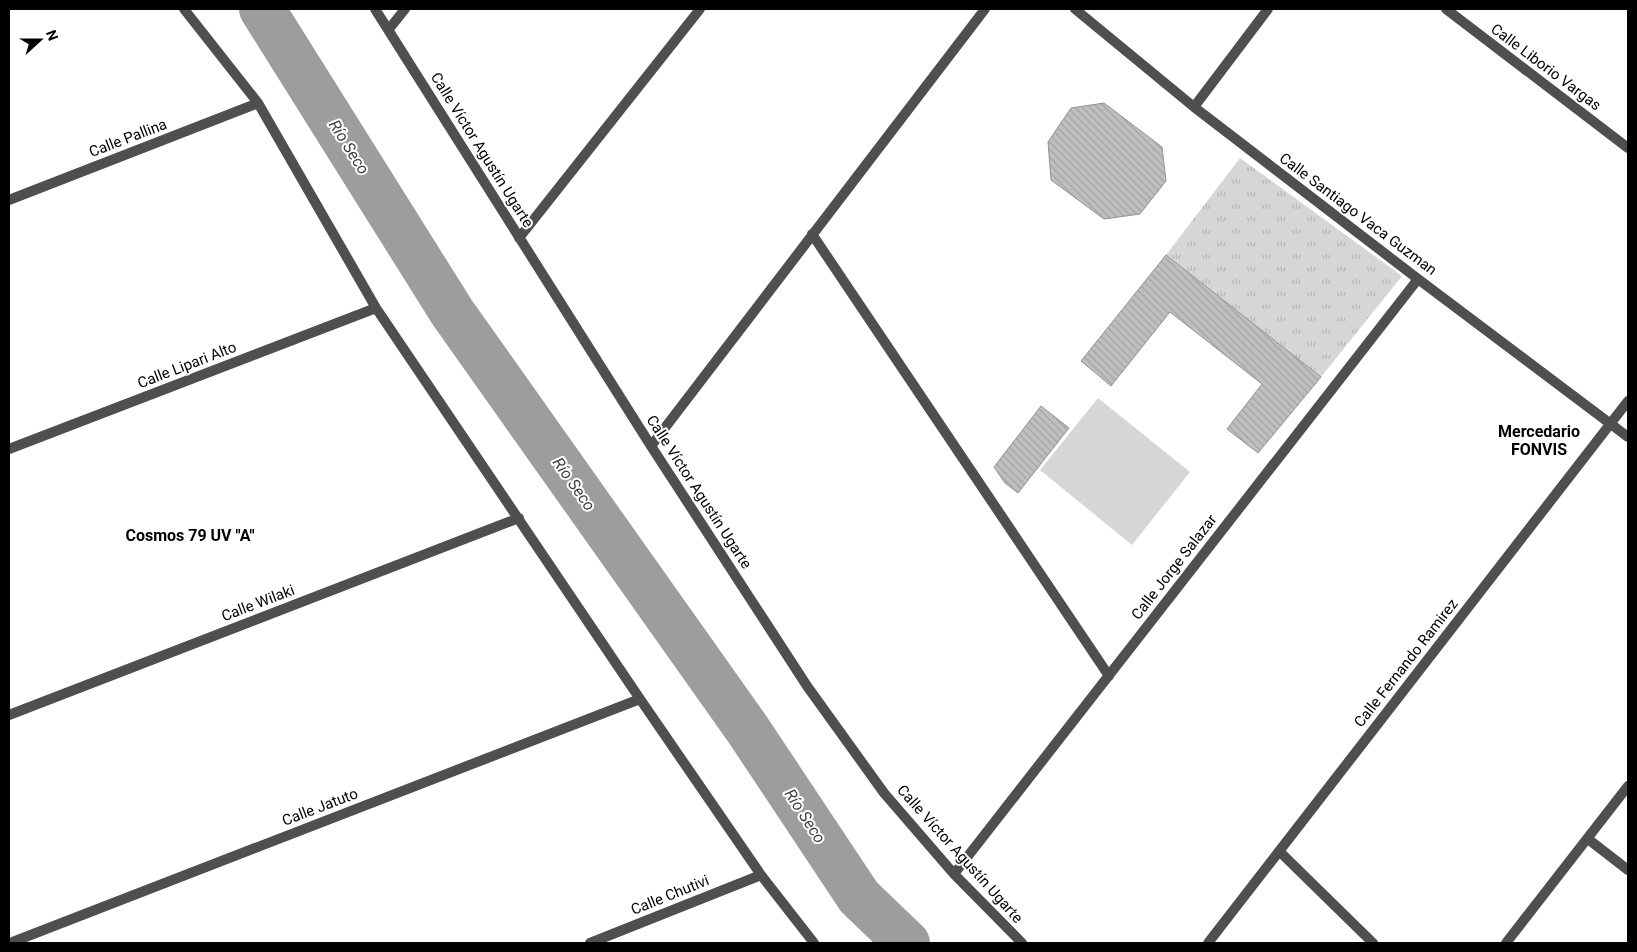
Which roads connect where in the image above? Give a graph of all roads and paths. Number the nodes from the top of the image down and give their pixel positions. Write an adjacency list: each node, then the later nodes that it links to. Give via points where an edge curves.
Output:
1 (184, 9): 10 (street)
2 (375, 9): 9 (street, Calle Víctor Agustín Ugarte)
3 (405, 9): 9 (street)
4 (700, 9): 15 (street)
5 (985, 9): 14 (street)
6 (1075, 9): 11 (street, Calle Santiago Vaca Guzman)
7 (1268, 9): 11 (street)
8 (1446, 9): 12 (street, Calle Liborio Vargas)
9 (389, 29): 15 (street, Calle Víctor Agustín Ugarte)
10 (258, 103): 13 (street, Calle Pallina); 17 (street)
11 (1194, 107): 16 (street, Calle Santiago Vaca Guzman)
12 (1628, 148)
13 (9, 200)
14 (812, 234): 21 (street); 24 (street)
15 (519, 238): 21 (street, Calle Víctor Agustín Ugarte)
16 (1418, 279): 19 (street, Calle Santiago Vaca Guzman); 24 (street, Calle Jorge Salazar)
17 (376, 308): 22 (street, Calle Lipari Alto); 23 (street)
18 (1628, 401): 19 (street, Calle Fernando Ramirez)
19 (1611, 423): 20 (street, Calle Santiago Vaca Guzman); 29 (street, Calle Fernando Ramirez)
20 (1628, 436)
21 (651, 446): 31 (street, Calle Víctor Agustín Ugarte, via 807,686 884,793)
22 (9, 449)
23 (519, 518): 25 (street); 26 (street, Calle Wilaki)
24 (1108, 676): 31 (street, Calle Jorge Salazar)
25 (640, 699): 32 (street); 33 (street, Calle Jatuto)
26 (9, 715)
27 (1628, 786): 28 (street)
28 (1588, 839): 30 (street); 40 (street)
29 (1279, 851): 38 (street, Calle Fernando Ramirez); 39 (street)
30 (1628, 870)
31 (954, 874): 37 (street, Calle Víctor Agustín Ugarte)
32 (761, 875): 35 (street, Calle Chutivi); 36 (street)
33 (30, 940): 34 (street, Calle Jatuto)
34 (10, 943)
35 (590, 943)
36 (814, 943)
37 (1022, 943)
38 (1208, 943)
39 (1373, 943)
40 (1506, 943)

